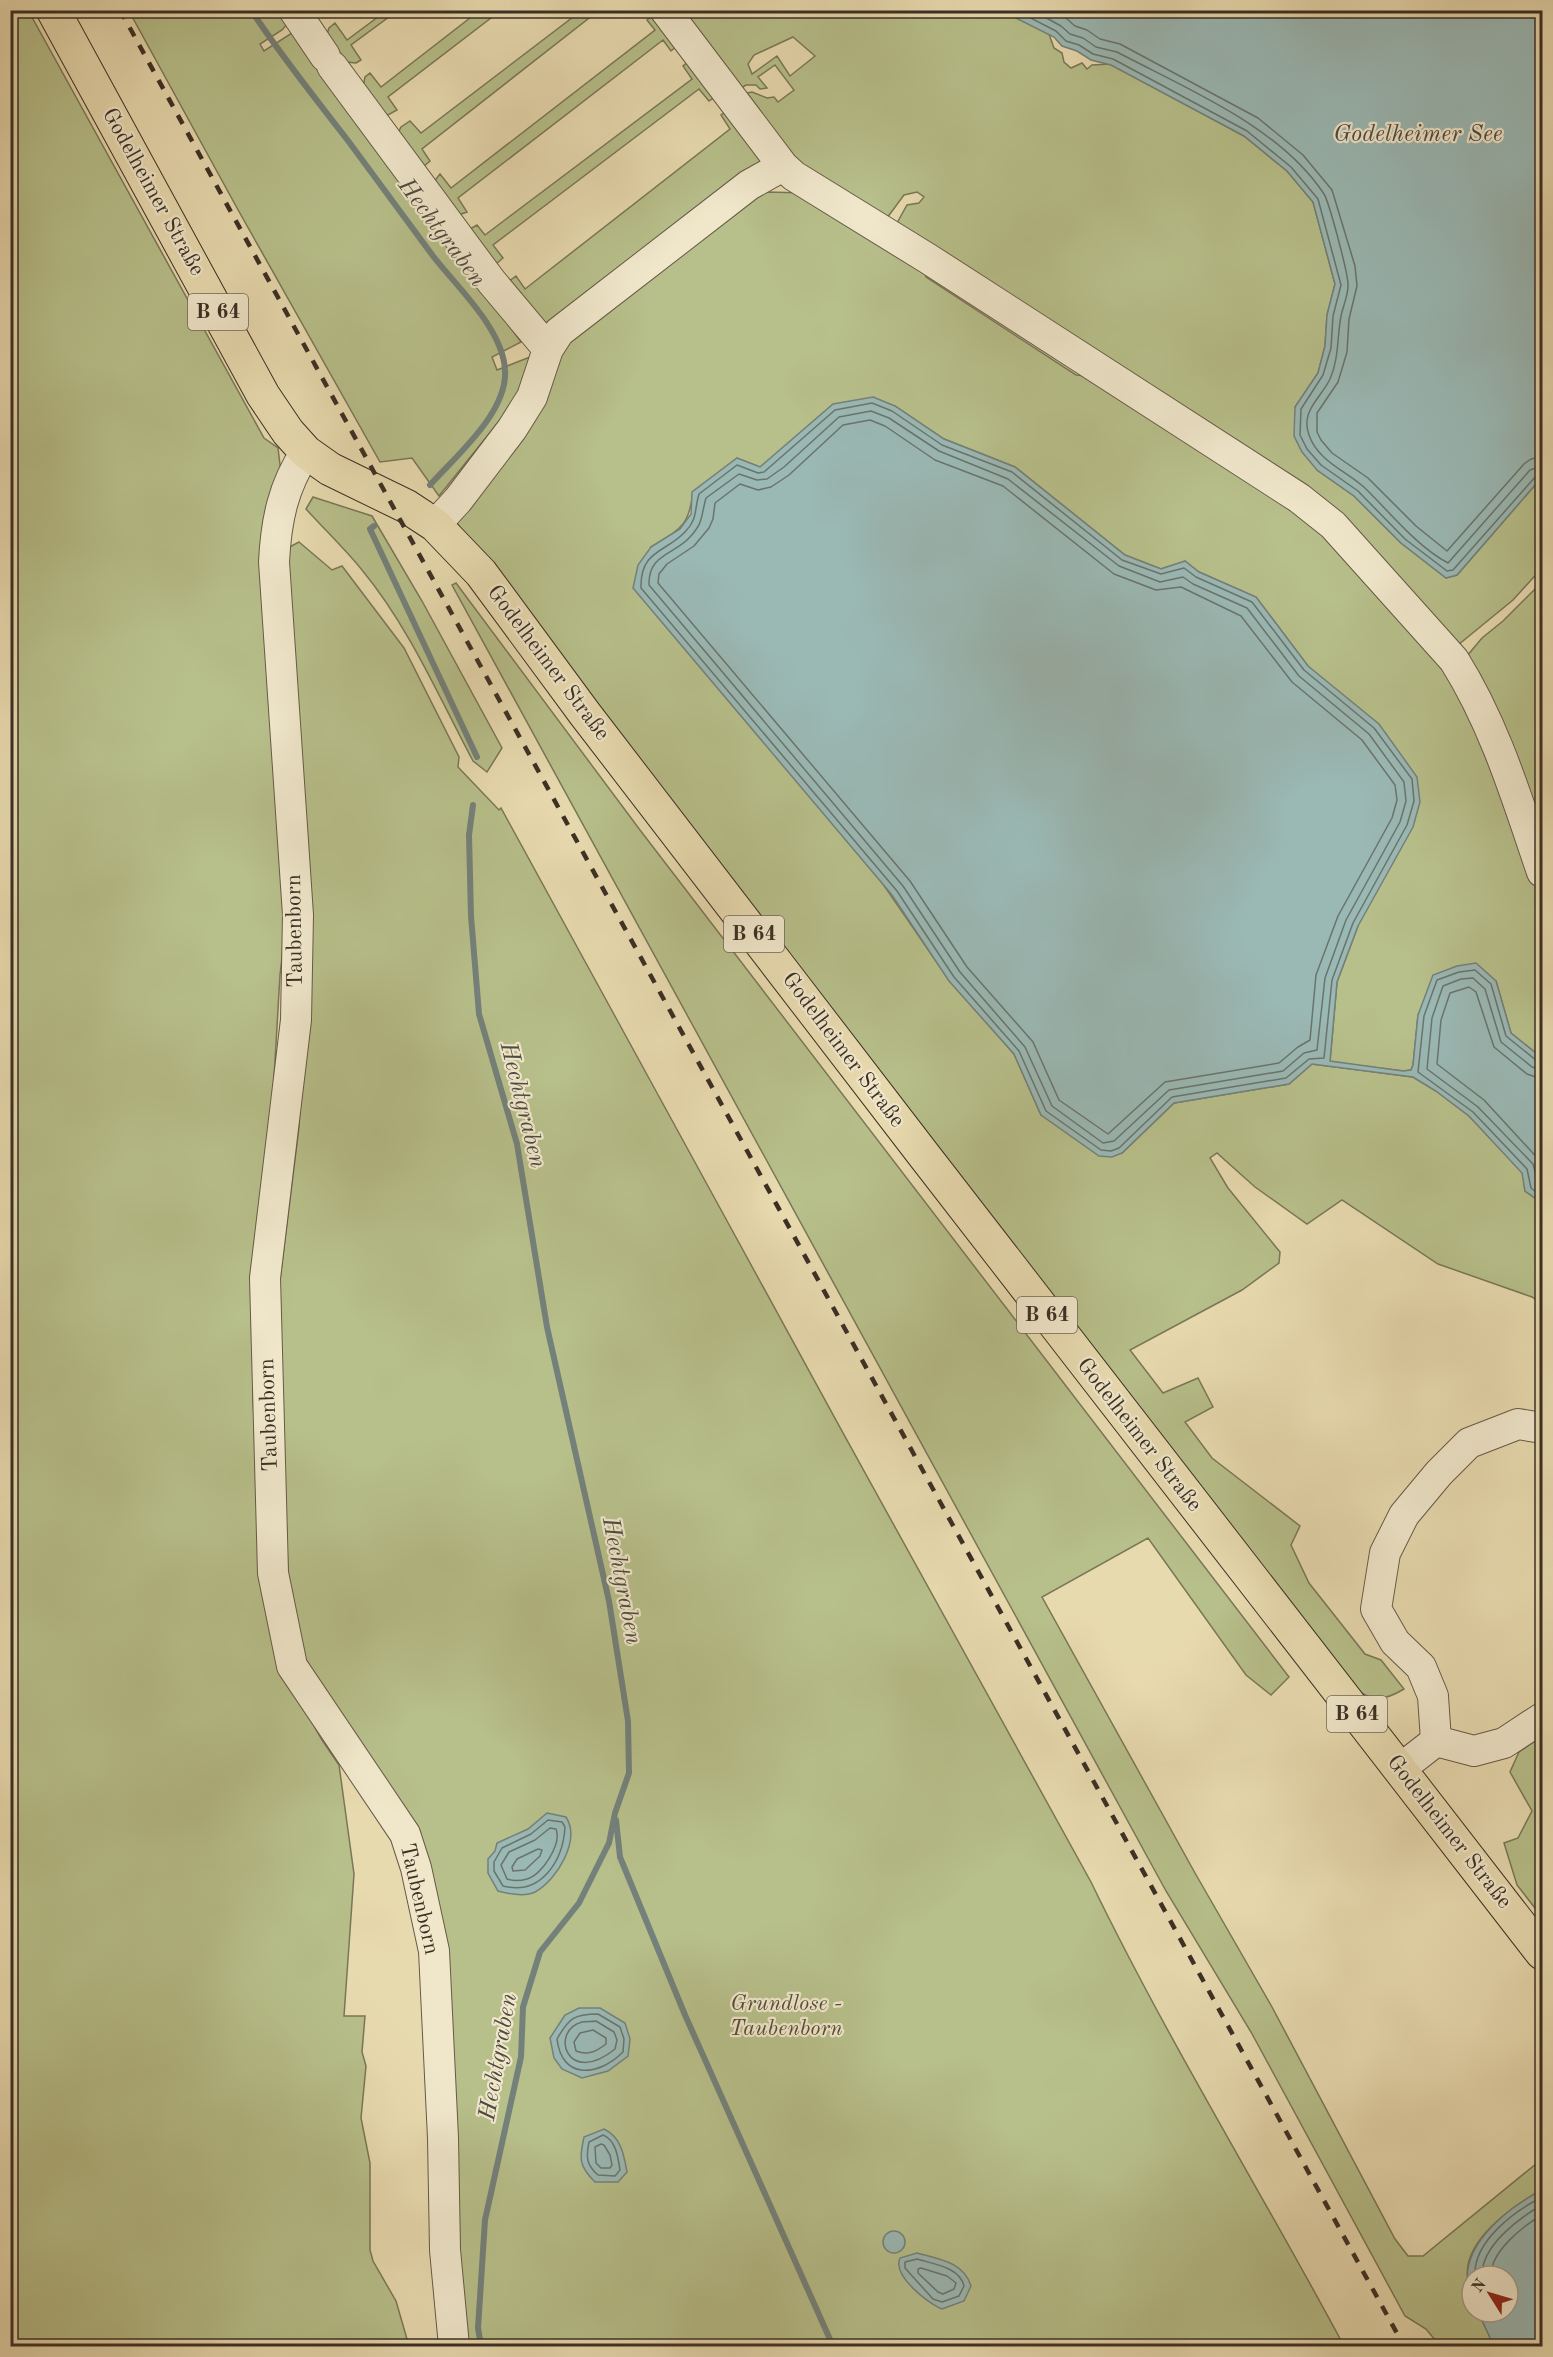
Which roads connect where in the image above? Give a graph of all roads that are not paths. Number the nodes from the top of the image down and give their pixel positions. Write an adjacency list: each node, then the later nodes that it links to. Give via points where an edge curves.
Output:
1 (53, 10): 6 (main road, Godelheimer Straße / B 64, via 263,395)
2 (294, 10): 5 (lane, via 491,281)
3 (665, 10): 4 (lane)
4 (783, 166): 5 (lane, via 749,184 581,313 559,332); 8 (lane, via 1264,474 1333,525 1454,660 1468,682 1490,725)
5 (548, 349): 7 (lane, via 532,397 478,474)
6 (306, 452): 7 (main road, Godelheimer Straße / B 64); 14 (lane, Taubenborn, via 289,480 279,513 274,562 298,915 296,1020 265,1278 273,1573 292,1666 405,1834 416,1868 434,1952 445,2250)
7 (435, 525): 12 (main road, Godelheimer Straße / B 64, via 481,573 922,1154)
8 (1542, 872)
9 (1542, 1428): 11 (lane, via 1518,1424 1469,1443 1404,1515 1385,1553 1376,1609 1395,1642 1421,1667 1433,1696)
10 (1542, 1718): 11 (lane, via 1504,1743 1474,1751)
11 (1436, 1742): 12 (lane)
12 (1400, 1769): 13 (main road, Godelheimer Straße / B 64)
13 (1542, 1953)
14 (454, 2346)

